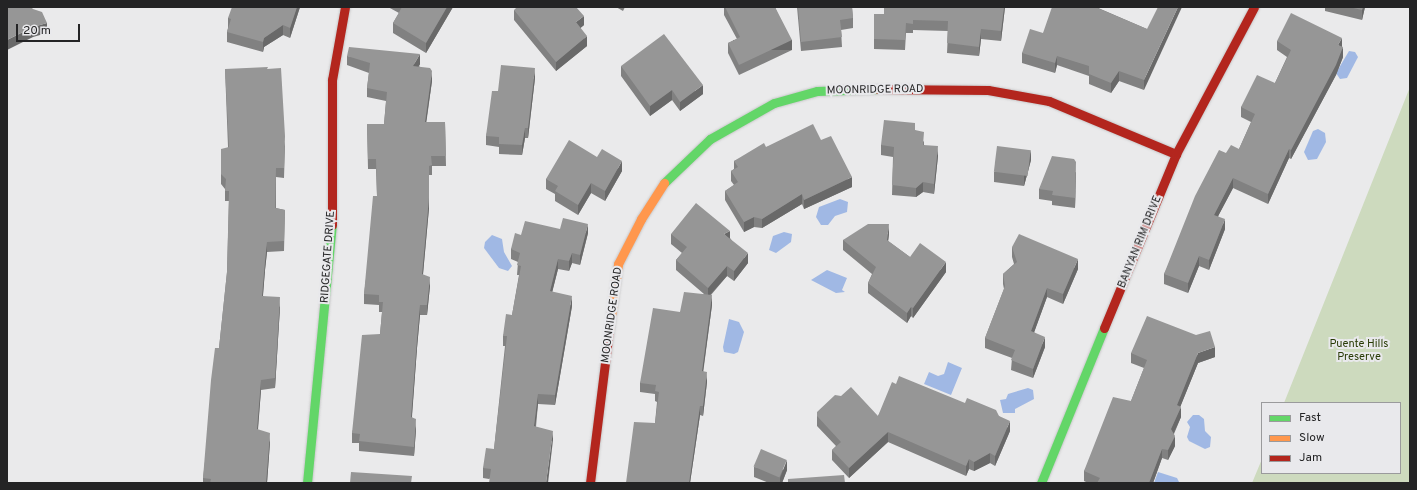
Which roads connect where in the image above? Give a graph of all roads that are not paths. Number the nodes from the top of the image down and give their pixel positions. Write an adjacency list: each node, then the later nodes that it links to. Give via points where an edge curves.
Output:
1 (345, 7): 4 (street, RIDGEGATE DRIVE, via 332,80 332,229)
2 (1254, 7): 3 (street, BANYAN RIM DRIVE)
3 (1176, 154): 5 (street, MOONRIDGE ROAD, via 1049,101 988,90 816,91 774,103 743,120 710,139 666,180 641,219 618,264); 6 (street, BANYAN RIM DRIVE)
4 (307, 483)
5 (590, 483)
6 (1041, 483)

